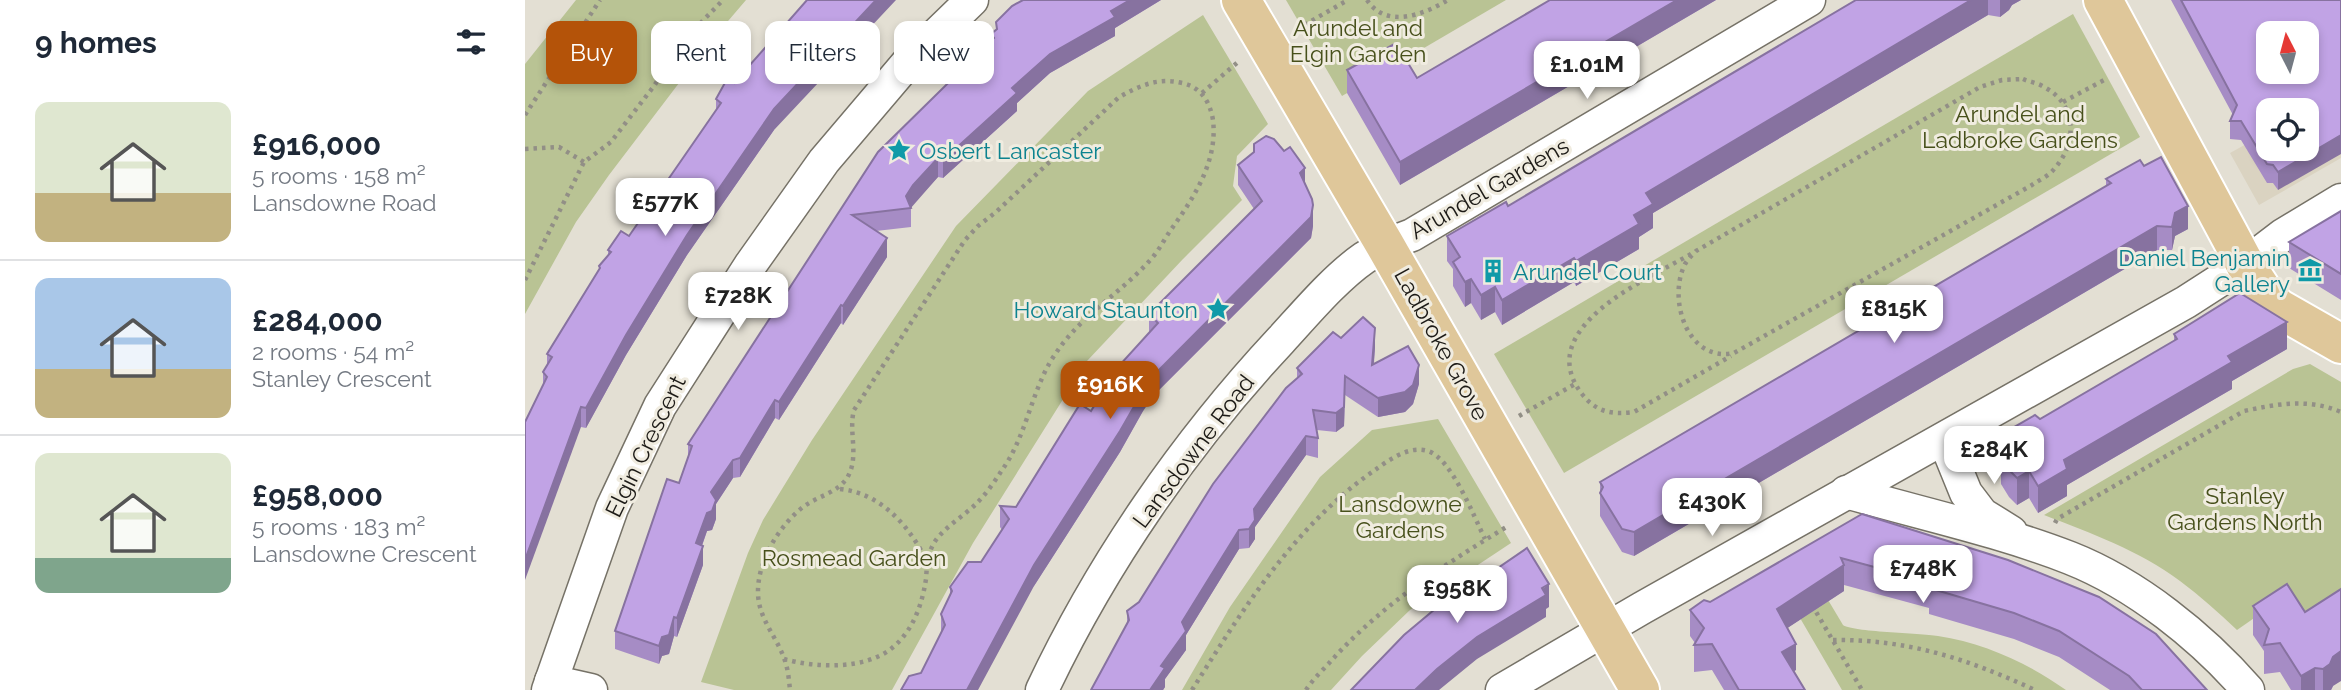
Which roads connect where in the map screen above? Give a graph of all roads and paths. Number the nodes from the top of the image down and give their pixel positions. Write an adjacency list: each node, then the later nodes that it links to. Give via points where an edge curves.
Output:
1 (600, 0): 15 (path)
2 (723, 0): 17 (path, via 682,42 611,142)
3 (972, 0): 37 (street, Elgin Crescent, via 909,61 824,161 660,406 612,508)
4 (1241, 0): 19 (main road, Ladbroke Grove)
5 (1348, 0): 10 (path)
6 (1367, 0): 7 (path, via 1373,10 1387,17 1431,10)
7 (1448, 0)
8 (1809, 0): 19 (street, Arundel Gardens, via 1412,235)
9 (2103, 0): 12 (main road)
10 (1297, 29)
11 (1238, 62): 13 (path)
12 (2136, 63): 14 (path); 21 (main road)
13 (1202, 93): 29 (path, via 1168,79 1126,93 965,240 854,410 853,460); 32 (path, via 1211,107 1214,128 1199,187 1152,258 1066,340 1051,361 1005,467 979,501 935,541)
14 (2063, 102): 20 (path, via 2045,87 2023,79 1980,87); 24 (path, via 2071,120 2071,138 2053,171)
15 (525, 115)
16 (525, 149): 17 (path, via 559,148)
17 (584, 162): 22 (path)
18 (2341, 200): 21 (street)
19 (1385, 245): 27 (main road, Ladbroke Grove); 40 (street, Lansdowne Road, via 1362,259 1314,304 1217,412 1115,559)
20 (1696, 251): 24 (path, via 1681,280 1680,312 1697,342 1713,354); 25 (path, via 1608,303 1585,322 1570,352)
21 (2245, 264): 23 (main road, via 2278,308); 28 (street)
22 (525, 280)
23 (2341, 344)
24 (1734, 354): 25 (path, via 1634,412 1616,415 1597,409)
25 (1575, 384): 27 (path)
26 (2341, 412): 31 (path, via 2302,403 2244,411 2057,519)
27 (1491, 432): 34 (main road, Ladbroke Grove)
28 (1944, 439): 30 (street); 31 (street, via 1966,493 1982,514)
29 (839, 489): 32 (path, via 855,491 895,514); 36 (path, via 803,508 782,529 761,567 758,598 763,618)
30 (1846, 492): 31 (street); 34 (street)
31 (2037, 547): 47 (street, via 2072,559 2139,594 2227,665)
32 (927, 561): 36 (path, via 917,616 892,648 876,658 842,663)
33 (1808, 598): 35 (path)
34 (1604, 629): 43 (street); 44 (main road, Ladbroke Grove)
35 (1833, 640): 45 (path); 46 (path, via 1869,639 1932,650)
36 (784, 659): 39 (path)
37 (549, 686): 38 (street)
38 (591, 690)
39 (790, 690)
40 (1042, 690)
41 (1192, 690): 42 (path, via 1268,575 1314,522 1340,496 1390,460 1411,451 1427,451 1451,472 1485,539 1385,609)
42 (1306, 690)
43 (1502, 690)
44 (1640, 690)
45 (1862, 690)
46 (2035, 690)
47 (2248, 690)

